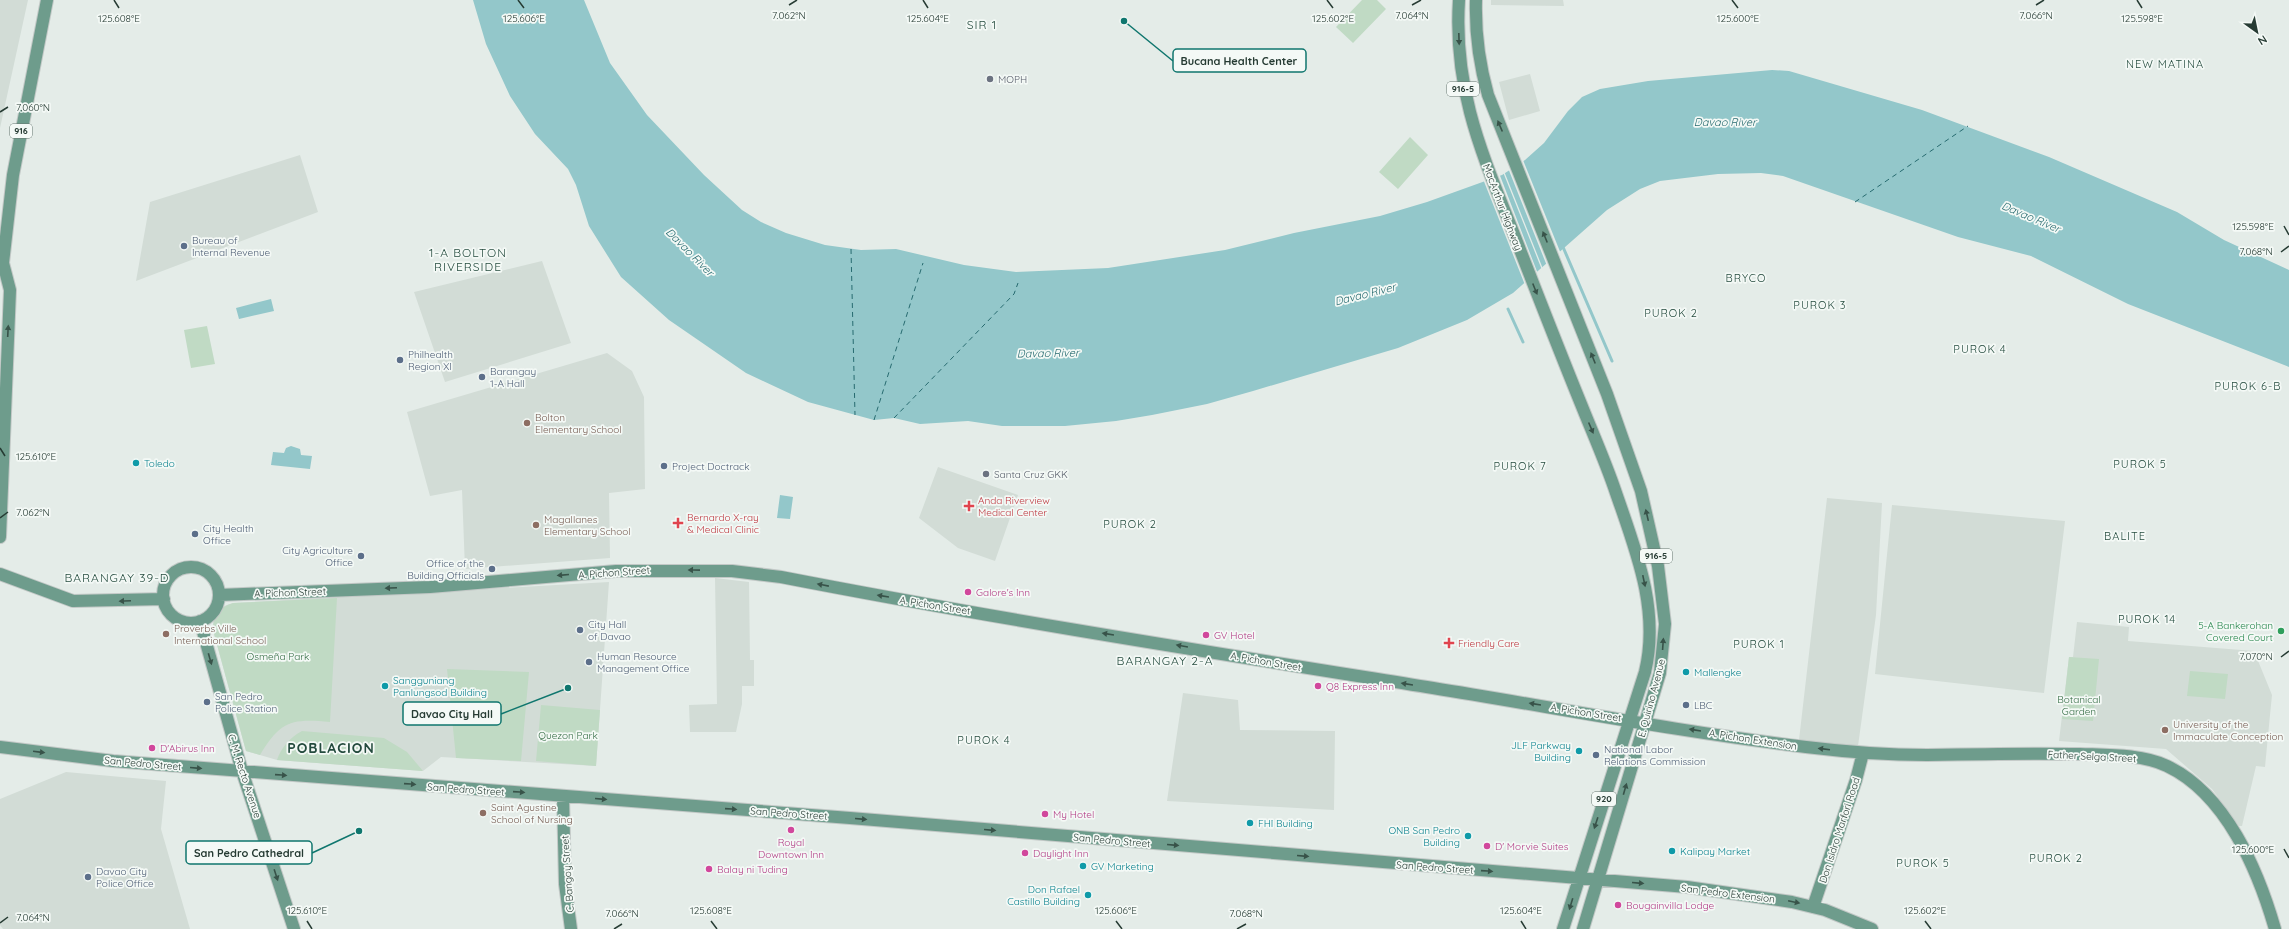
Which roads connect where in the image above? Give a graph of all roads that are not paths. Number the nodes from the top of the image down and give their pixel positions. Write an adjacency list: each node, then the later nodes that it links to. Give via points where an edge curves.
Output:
1 (47, 0): 4 (main road, 916, via 12,175)
2 (1459, 0): 5 (main road, MacArthur Highway / 916-5, one-way to 5, via 1463,87 1470,116 1490,175)
3 (1476, 0): 12 (main road, E. Quirino Avenue / 916-5, one-way to 3, via 1660,673 1664,615 1658,566 1641,491 1607,394 1488,95 1479,65)
4 (1, 266): 6 (main road, 916, one-way to 4, via 10,290)
5 (1581, 406): 11 (main road, E. Quirino Avenue / 916-5, one-way to 11, via 1611,478 1636,550 1647,594 1648,660)
6 (0, 537)
7 (0, 574): 9 (main road, one-way to 7, via 73,602)
8 (219, 595): 9 (main road, via 217,584 210,575 201,569 190,568 179,571 170,578 165,588); 10 (main road, via 215,609); 11 (main road, A. Pichon Street, one-way to 8, via 732,571 616,571 430,587)
9 (164, 599): 10 (main road, via 167,609 179,620 189,623)
10 (200, 621): 15 (main road, C. M. Recto Avenue, one-way to 15)
11 (1629, 720): 12 (main road, A. Pichon Street); 17 (main road, E. Quirino Avenue / 920, one-way to 17)
12 (1645, 722): 14 (main road, A. Pichon Extension, one-way to 12, via 1791,745); 18 (main road, E. Quirino Avenue / 920, one-way to 12)
13 (0, 747): 15 (main road, San Pedro Street, one-way to 15, via 99,760)
14 (1863, 753): 19 (main road, Don Isidro Marfori Road); 25 (main road, Father Selga Street, via 2100,754 2141,759 2170,767 2202,792 2233,830 2257,874)
15 (242, 772): 16 (main road, San Pedro Street, one-way to 16); 20 (main road, C. M. Recto Avenue, one-way to 20)
16 (563, 796): 17 (main road, San Pedro Street, one-way to 17); 21 (main road, C. Bangoy Street, via 565,884)
17 (1579, 878): 18 (main road, San Pedro Extension); 22 (main road, E. Quirino Avenue / 920, one-way to 22)
18 (1599, 880): 19 (main road, San Pedro Extension, one-way to 19, via 1687,887 1777,899); 23 (main road, E. Quirino Avenue / 920)
19 (1813, 907): 24 (main road, San Pedro Extension)
20 (294, 929)
21 (571, 929)
22 (1563, 929)
23 (1583, 929)
24 (1872, 929)
25 (2275, 929)

